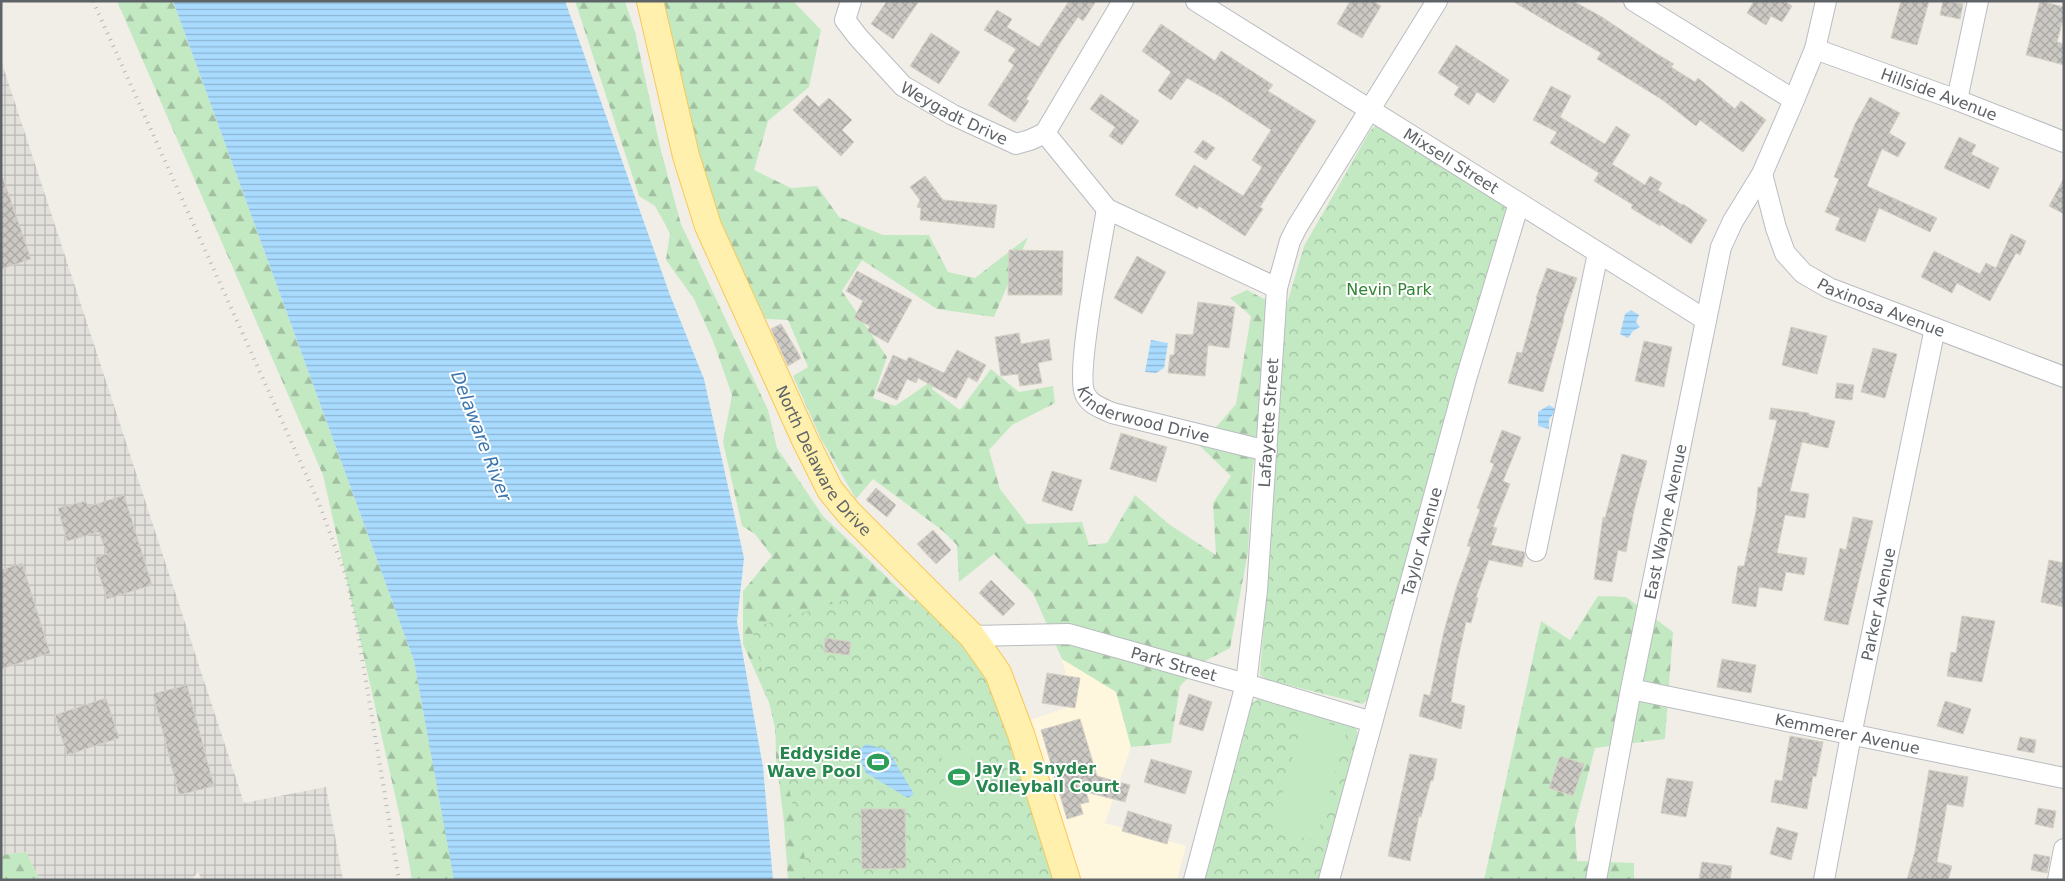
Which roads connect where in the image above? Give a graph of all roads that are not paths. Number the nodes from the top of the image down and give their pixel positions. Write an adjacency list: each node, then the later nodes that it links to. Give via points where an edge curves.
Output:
1 (650, 1): 25 (main road, North Delaware Drive, via 686,156 708,226 830,490)
2 (1123, 1): 13 (street)
3 (1196, 1): 12 (street, Mixsell Street)
4 (1437, 1): 12 (street, Lafayette Street)
5 (1634, 1): 10 (street)
6 (1826, 1): 9 (street, East Wayne Avenue)
7 (1978, 1): 11 (street)
8 (848, 10): 13 (street, Weygadt Drive, via 892,76 903,86 953,115 1016,144)
9 (1815, 49): 10 (street, East Wayne Avenue); 11 (street, Hillside Avenue)
10 (1794, 100): 15 (street, East Wayne Avenue)
11 (1957, 100): 14 (street, Hillside Avenue)
12 (1370, 110): 16 (street, Mixsell Street); 19 (street, Lafayette Street, via 1290,240)
13 (1045, 133): 17 (street)
14 (2064, 142)
15 (1762, 174): 20 (street, East Wayne Avenue, via 1721,247); 21 (street, Paxinosa Avenue, via 1785,253 1803,273 1829,288)
16 (1519, 203): 18 (street, Mixsell Street); 28 (street, Taylor Avenue, via 1466,379)
17 (1107, 209): 19 (street); 23 (street, Kinderwood Drive, via 1086,342 1082,380 1085,394 1093,404 1112,413)
18 (1598, 253): 20 (street, Mixsell Street); 24 (street)
19 (1277, 288): 23 (street, Lafayette Street)
20 (1706, 320): 27 (street, East Wayne Avenue)
21 (1935, 328): 22 (street, Paxinosa Avenue); 29 (street, Parker Avenue)
22 (2064, 377)
23 (1267, 451): 26 (street, Lafayette Street, via 1257,590)
24 (1536, 551)
25 (972, 636): 26 (street, Park Street, via 1068,634); 32 (main road, North Delaware Drive, via 998,673 1021,734)
26 (1246, 684): 28 (street, Park Street); 33 (street, Lafayette Street)
27 (1631, 689): 29 (street, Kemmerer Avenue); 35 (street, East Wayne Avenue)
28 (1372, 722): 34 (street, Taylor Avenue)
29 (1851, 735): 30 (street, Kemmerer Avenue); 36 (street, Parker Avenue)
30 (2064, 778)
31 (2064, 849): 37 (street)
32 (1067, 880)
33 (1194, 880)
34 (1329, 880)
35 (1596, 880)
36 (1824, 880)
37 (2058, 880)

